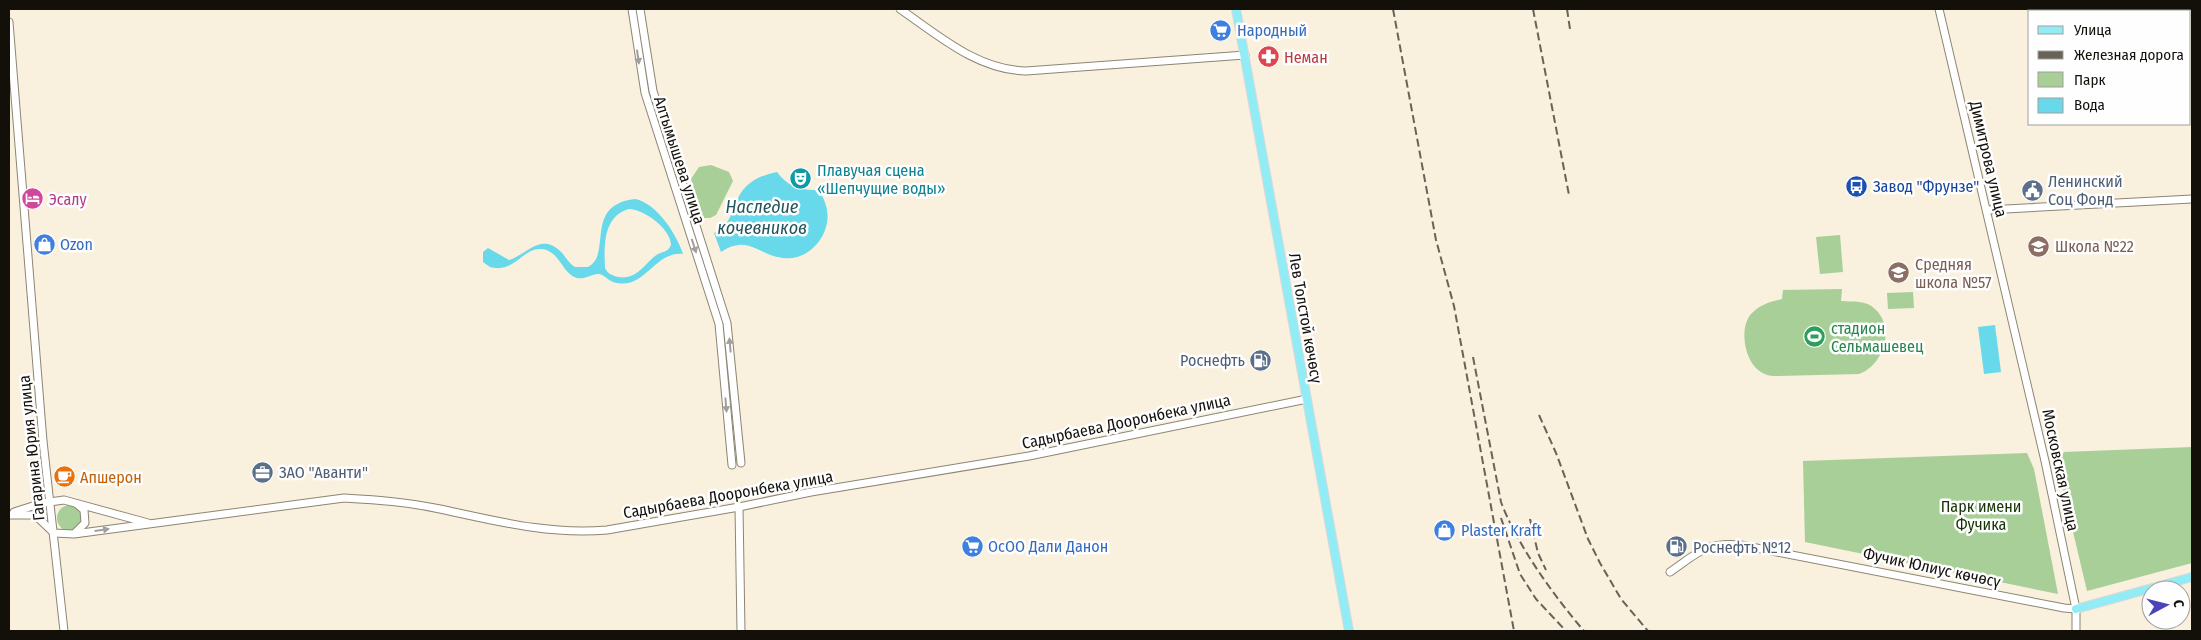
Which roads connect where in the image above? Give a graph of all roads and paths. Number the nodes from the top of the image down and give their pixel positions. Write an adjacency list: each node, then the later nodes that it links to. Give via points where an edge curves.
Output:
1 (632, 9): 13 (main road, Алтымышева улица, one-way to 13, via 645,93 718,324)
2 (640, 9): 12 (main road, Алтымышева улица, one-way to 2, via 727,323 653,91)
3 (900, 9): 7 (main road, via 956,47 1004,70)
4 (1236, 9): 7 (main road, Лев Толстой көчөсү)
5 (1940, 9): 9 (main road, Димитрова улица)
6 (9, 22): 15 (main road, Гагарина Юрия улица)
7 (1245, 55): 11 (main road, Лев Толстой көчөсү)
8 (2192, 199): 9 (main road)
9 (1987, 210): 10 (main road, Димитрова улица)
10 (2012, 315): 23 (main road, Московская улица)
11 (1307, 399): 16 (main road, Садырбаева Дооронбека улица, via 1029,456); 26 (main road, Лев Толстой көчөсү)
12 (741, 463)
13 (732, 465)
14 (72, 501): 15 (main road, Садырбаева Дооронбека улица); 18 (main road, Садырбаева Дооронбека улица); 20 (main road, via 84,510 85,517 82,529)
15 (50, 503): 17 (main road, Садырбаева Дооронбека улица); 19 (main road, Гагарина Юрия улица)
16 (739, 507): 18 (main road, Садырбаева Дооронбека улица, via 585,532 543,530 404,503 344,498); 25 (main road)
17 (9, 515): 19 (main road, Садырбаева Дооронбека улица, via 36,516)
18 (151, 524): 20 (main road, Садырбаева Дооронбека улица, one-way to 18)
19 (54, 533): 20 (main road, Садырбаева Дооронбека улица); 24 (main road, Гагарина Юрия улица)
20 (74, 534)
21 (1670, 572): 23 (main road, Фучик Юлиус көчөсү, via 1704,547 1741,545)
22 (2192, 577): 23 (main road, Фучик Юлиус көчөсү)
23 (2076, 609): 27 (main road, Московская улица)
24 (64, 631)
25 (741, 631)
26 (1349, 631)
27 (2076, 631)

